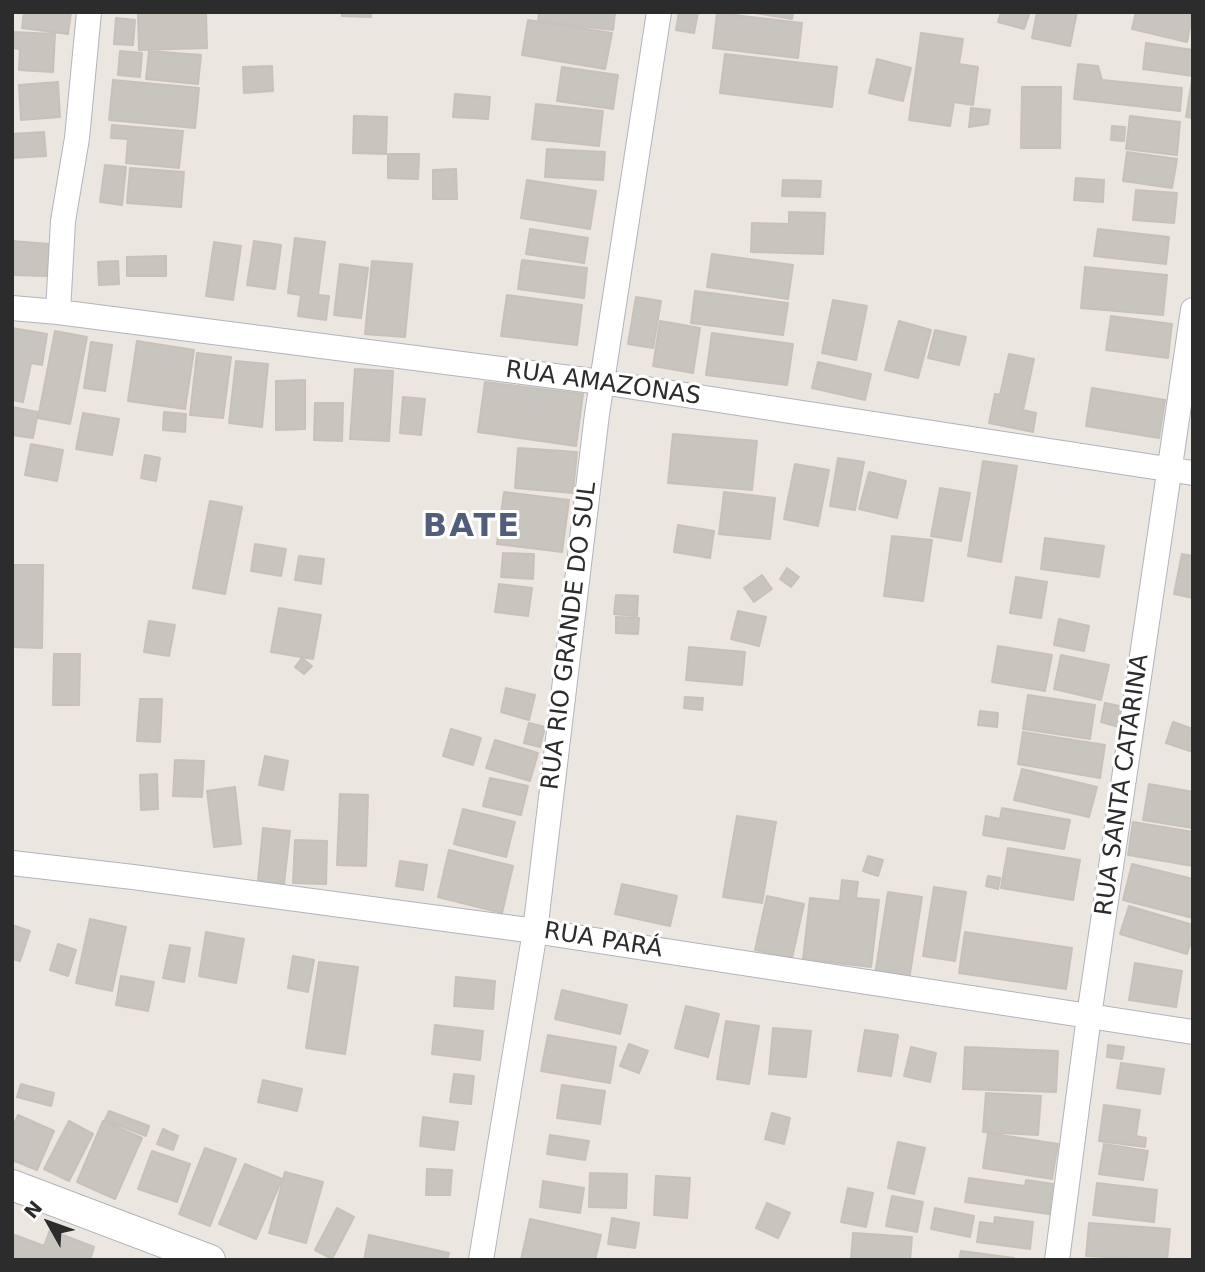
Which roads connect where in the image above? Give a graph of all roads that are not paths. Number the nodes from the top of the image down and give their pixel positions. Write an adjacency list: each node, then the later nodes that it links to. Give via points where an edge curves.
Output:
1 (89, 12): 5 (street, via 77,138 63,221)
2 (659, 12): 6 (street, RUA RIO GRANDE DO SUL)
3 (12, 308): 5 (street, RUA AMAZONAS)
4 (1193, 310): 7 (street, RUA SANTA CATARINA)
5 (58, 312): 6 (street, RUA AMAZONAS)
6 (601, 382): 7 (street, RUA AMAZONAS); 9 (street, RUA RIO GRANDE DO SUL)
7 (1181, 471): 10 (street, RUA SANTA CATARINA)
8 (12, 863): 9 (street, RUA PARÁ)
9 (535, 931): 10 (street, RUA PARÁ); 14 (street, RUA RIO GRANDE DO SUL)
10 (1089, 1016): 11 (street, RUA PARÁ); 15 (street, RUA SANTA CATARINA)
11 (1193, 1032)
12 (12, 1185): 13 (street)
13 (210, 1260)
14 (481, 1260)
15 (1057, 1260)

